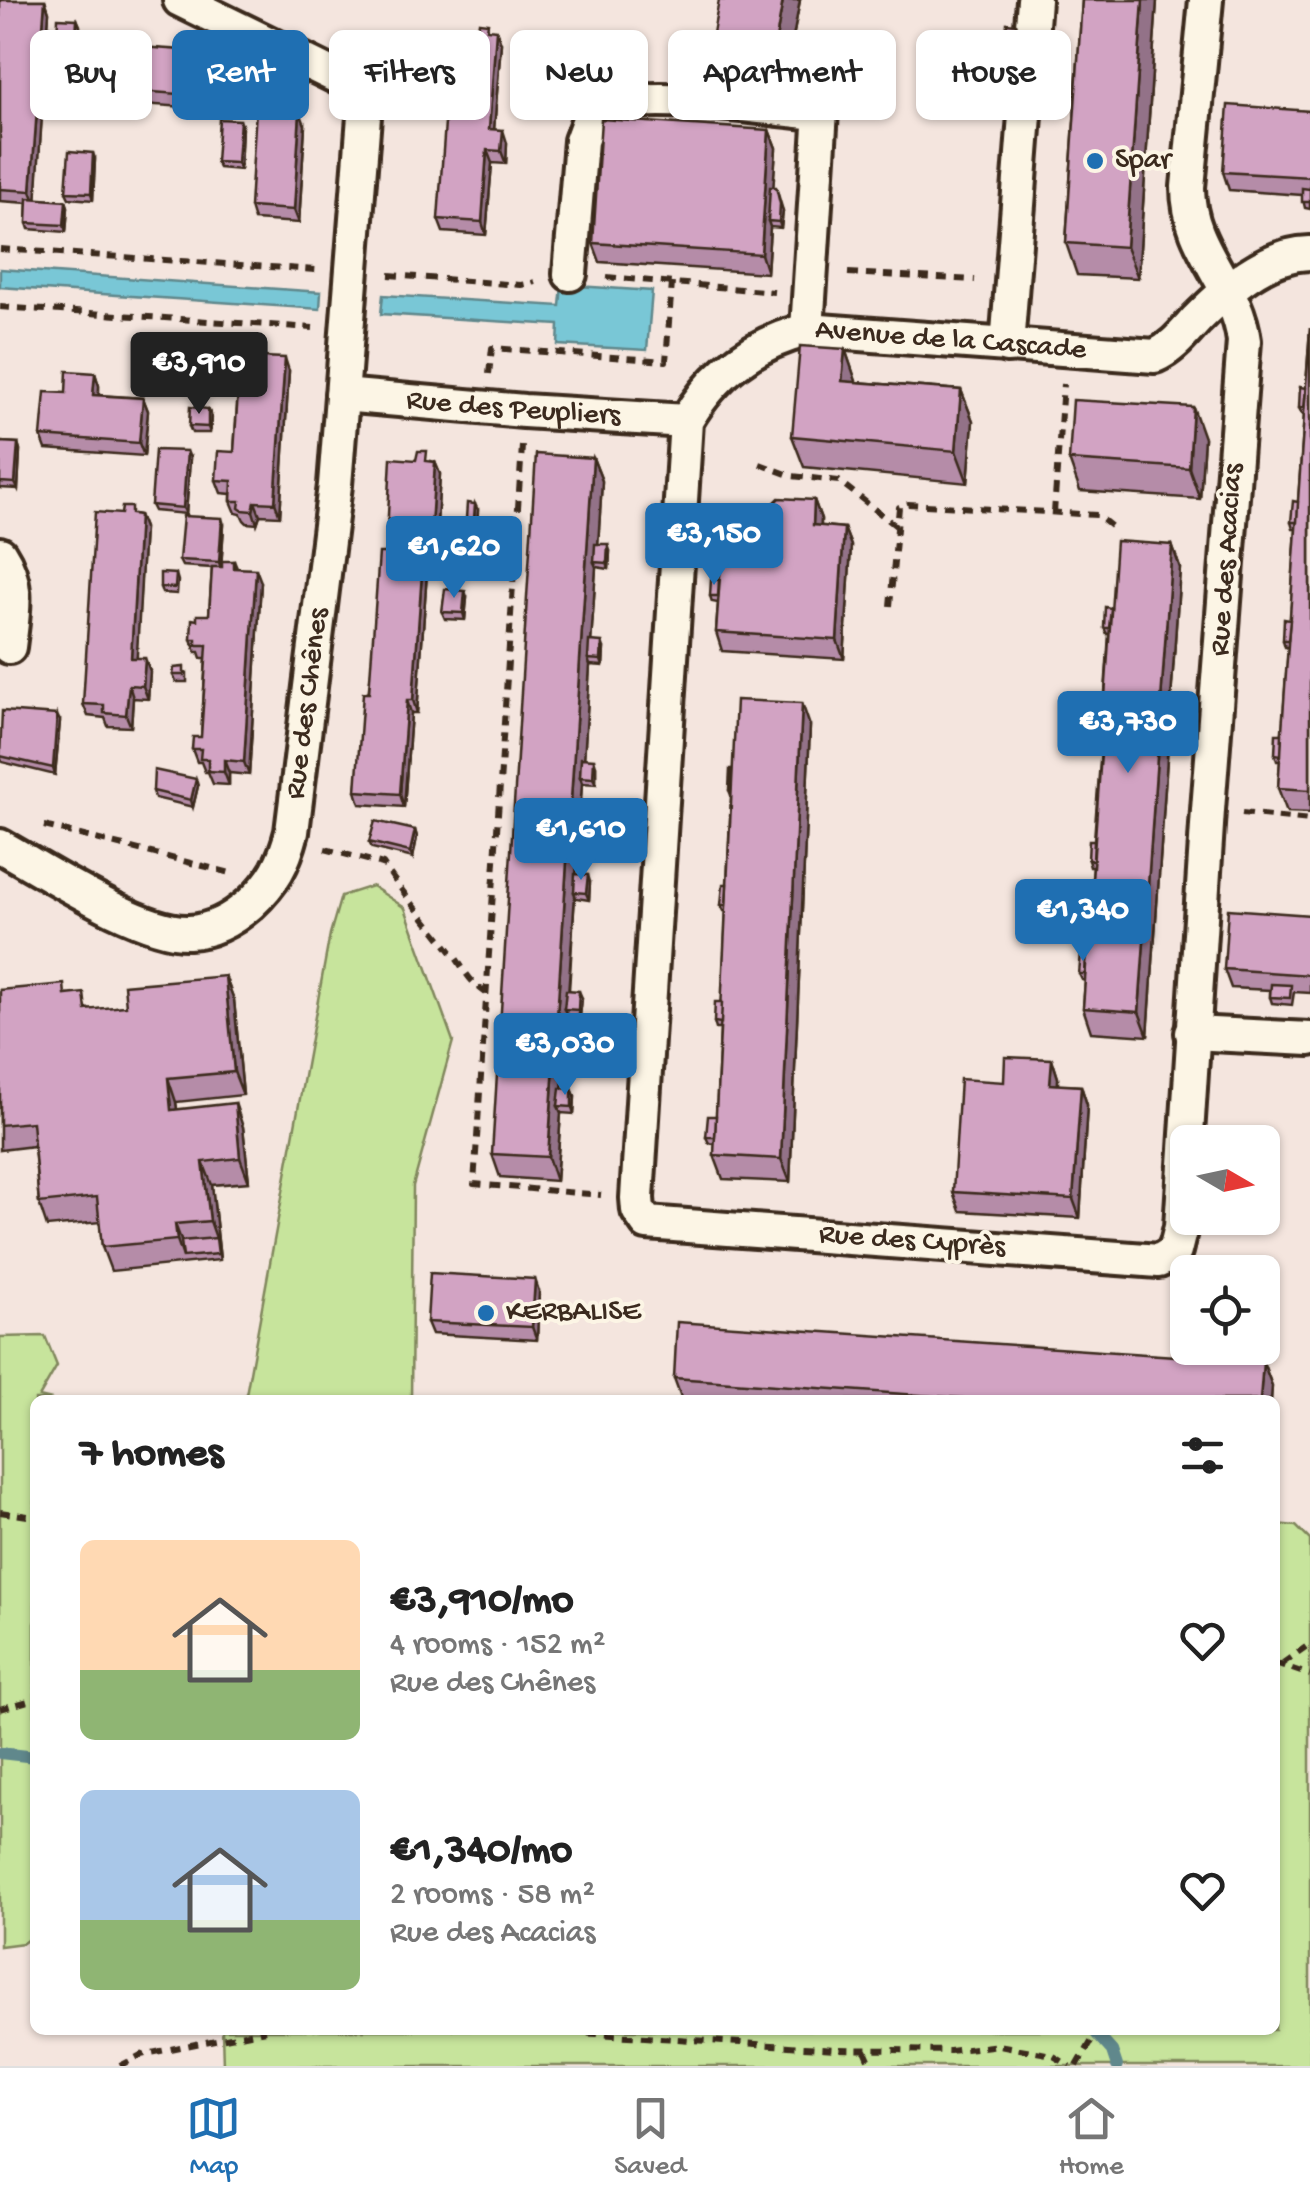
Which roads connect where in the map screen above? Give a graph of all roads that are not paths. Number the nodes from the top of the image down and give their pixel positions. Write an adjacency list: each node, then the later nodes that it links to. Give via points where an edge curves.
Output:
1 (180, 0): 9 (street, Rue des Chênes, via 366,91)
2 (1034, 0): 8 (street)
3 (1206, 0): 6 (street, Rue des Acacias, via 1189,214)
4 (1310, 253): 6 (street, Avenue de la Cascade, via 1280,256)
5 (570, 274): 7 (street, via 580,154 592,111 606,102 647,99 821,104)
6 (1226, 290): 8 (street, Avenue de la Cascade, via 1155,356); 14 (street, Rue des Acacias, via 1244,341)
7 (807, 330): 8 (street, Avenue de la Cascade); 10 (street, Avenue de la Cascade, via 772,339 724,373)
8 (1007, 346)
9 (342, 394): 10 (street, Rue des Peupliers); 13 (street, Rue des Chênes, via 290,840 273,881 237,916 208,930 174,932 140,921)
10 (686, 422): 16 (street, Rue des Cyprès, via 642,1210 1159,1262)
11 (0, 554): 12 (street, via 15,588)
12 (9, 647)
13 (0, 846)
14 (1192, 1033): 15 (street); 16 (street, Rue des Acacias)
15 (1310, 1039)
16 (1175, 1250)

